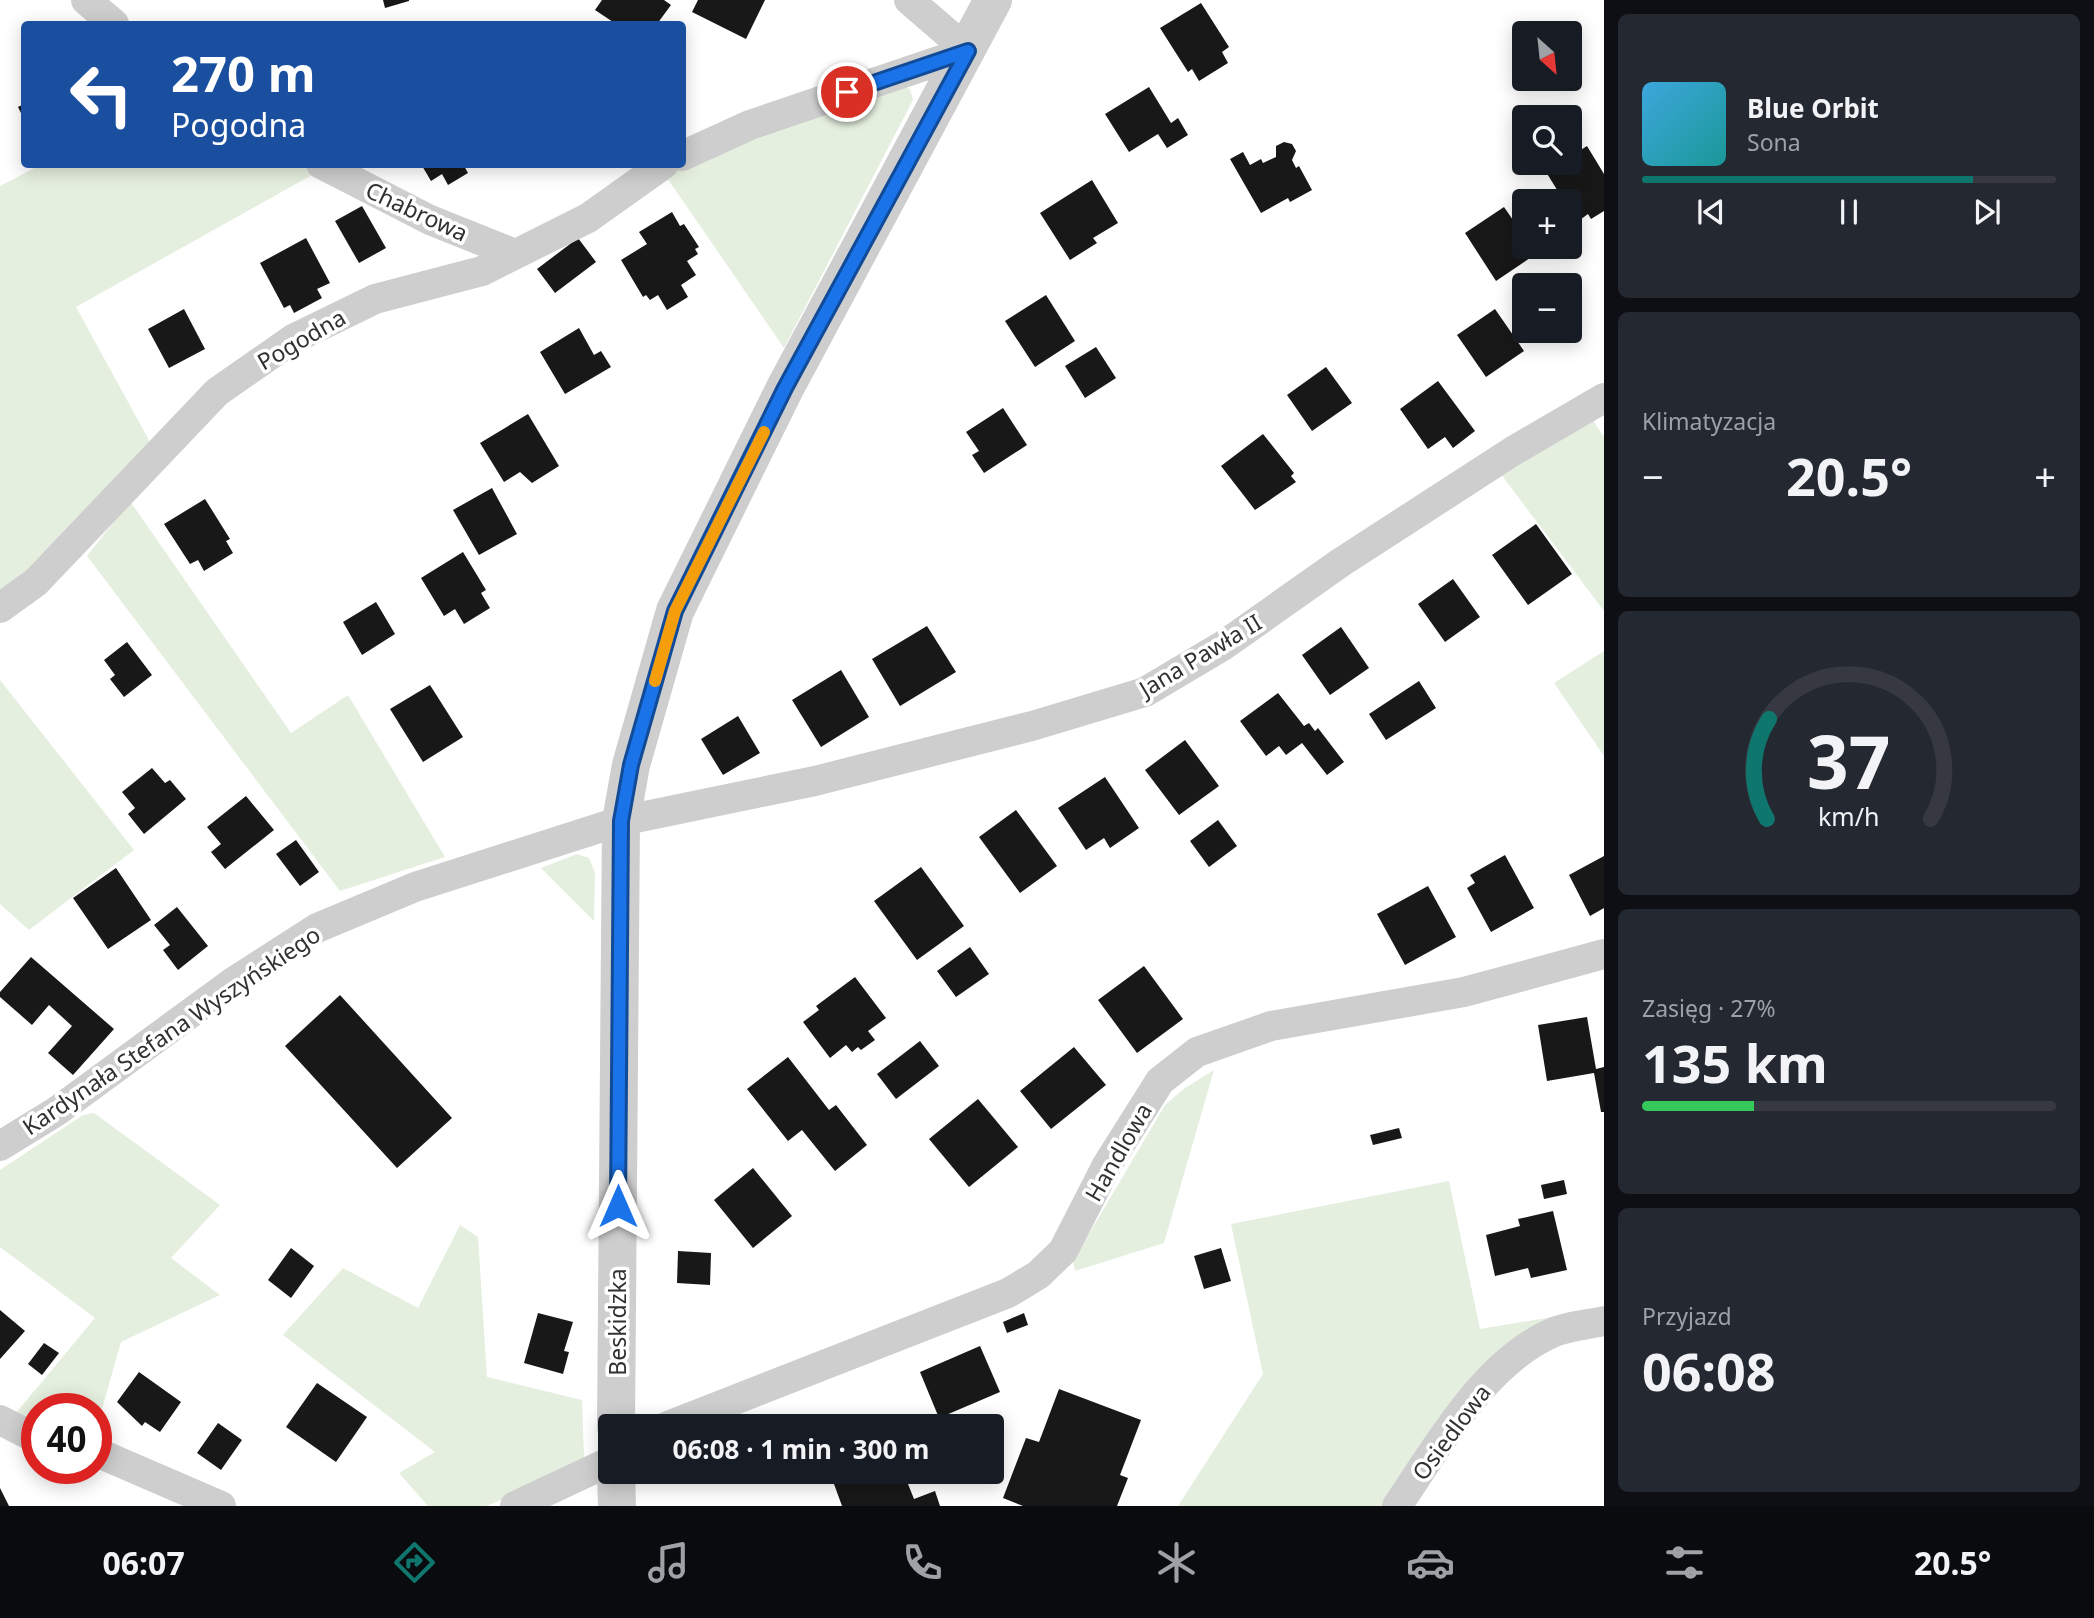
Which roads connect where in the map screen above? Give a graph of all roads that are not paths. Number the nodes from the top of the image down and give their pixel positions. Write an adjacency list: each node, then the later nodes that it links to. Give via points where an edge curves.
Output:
1 (86, 0): 4 (street)
2 (909, 0): 5 (street)
3 (993, 0): 5 (street, Beskidzka)
4 (110, 21)
5 (968, 51): 6 (street, via 750,125); 12 (street, Beskidzka, via 785,388 675,611 631,765)
6 (686, 154)
7 (329, 168): 9 (street, Chabrowa, via 430,220)
8 (658, 168): 9 (street, Pogodna, via 588,218)
9 (515, 254): 11 (street, Pogodna, via 482,271 375,299 282,346 216,392 36,582)
10 (1604, 398): 12 (street, Jana Pawła II, via 1501,459 1224,645 1145,692 815,781)
11 (0, 608)
12 (621, 821): 14 (street, Kardynała Stefana Wyszyńskiego, via 415,887 317,928); 16 (street, Beskidzka)
13 (1604, 954): 17 (street, Handlowa, via 1464,992 1271,1026 1197,1052 1160,1081 1107,1166 1063,1251 1038,1275 1009,1293)
14 (0, 1146)
15 (1604, 1321): 26 (street, Osiedlowa, via 1553,1333 1507,1360 1449,1429)
16 (616, 1414)
17 (699, 1414)
18 (0, 1420): 19 (street)
19 (21, 1431)
20 (112, 1459): 23 (street)
21 (598, 1467): 24 (street)
22 (616, 1484): 25 (street)
23 (221, 1506)
24 (515, 1506)
25 (617, 1506)
26 (1397, 1506)

